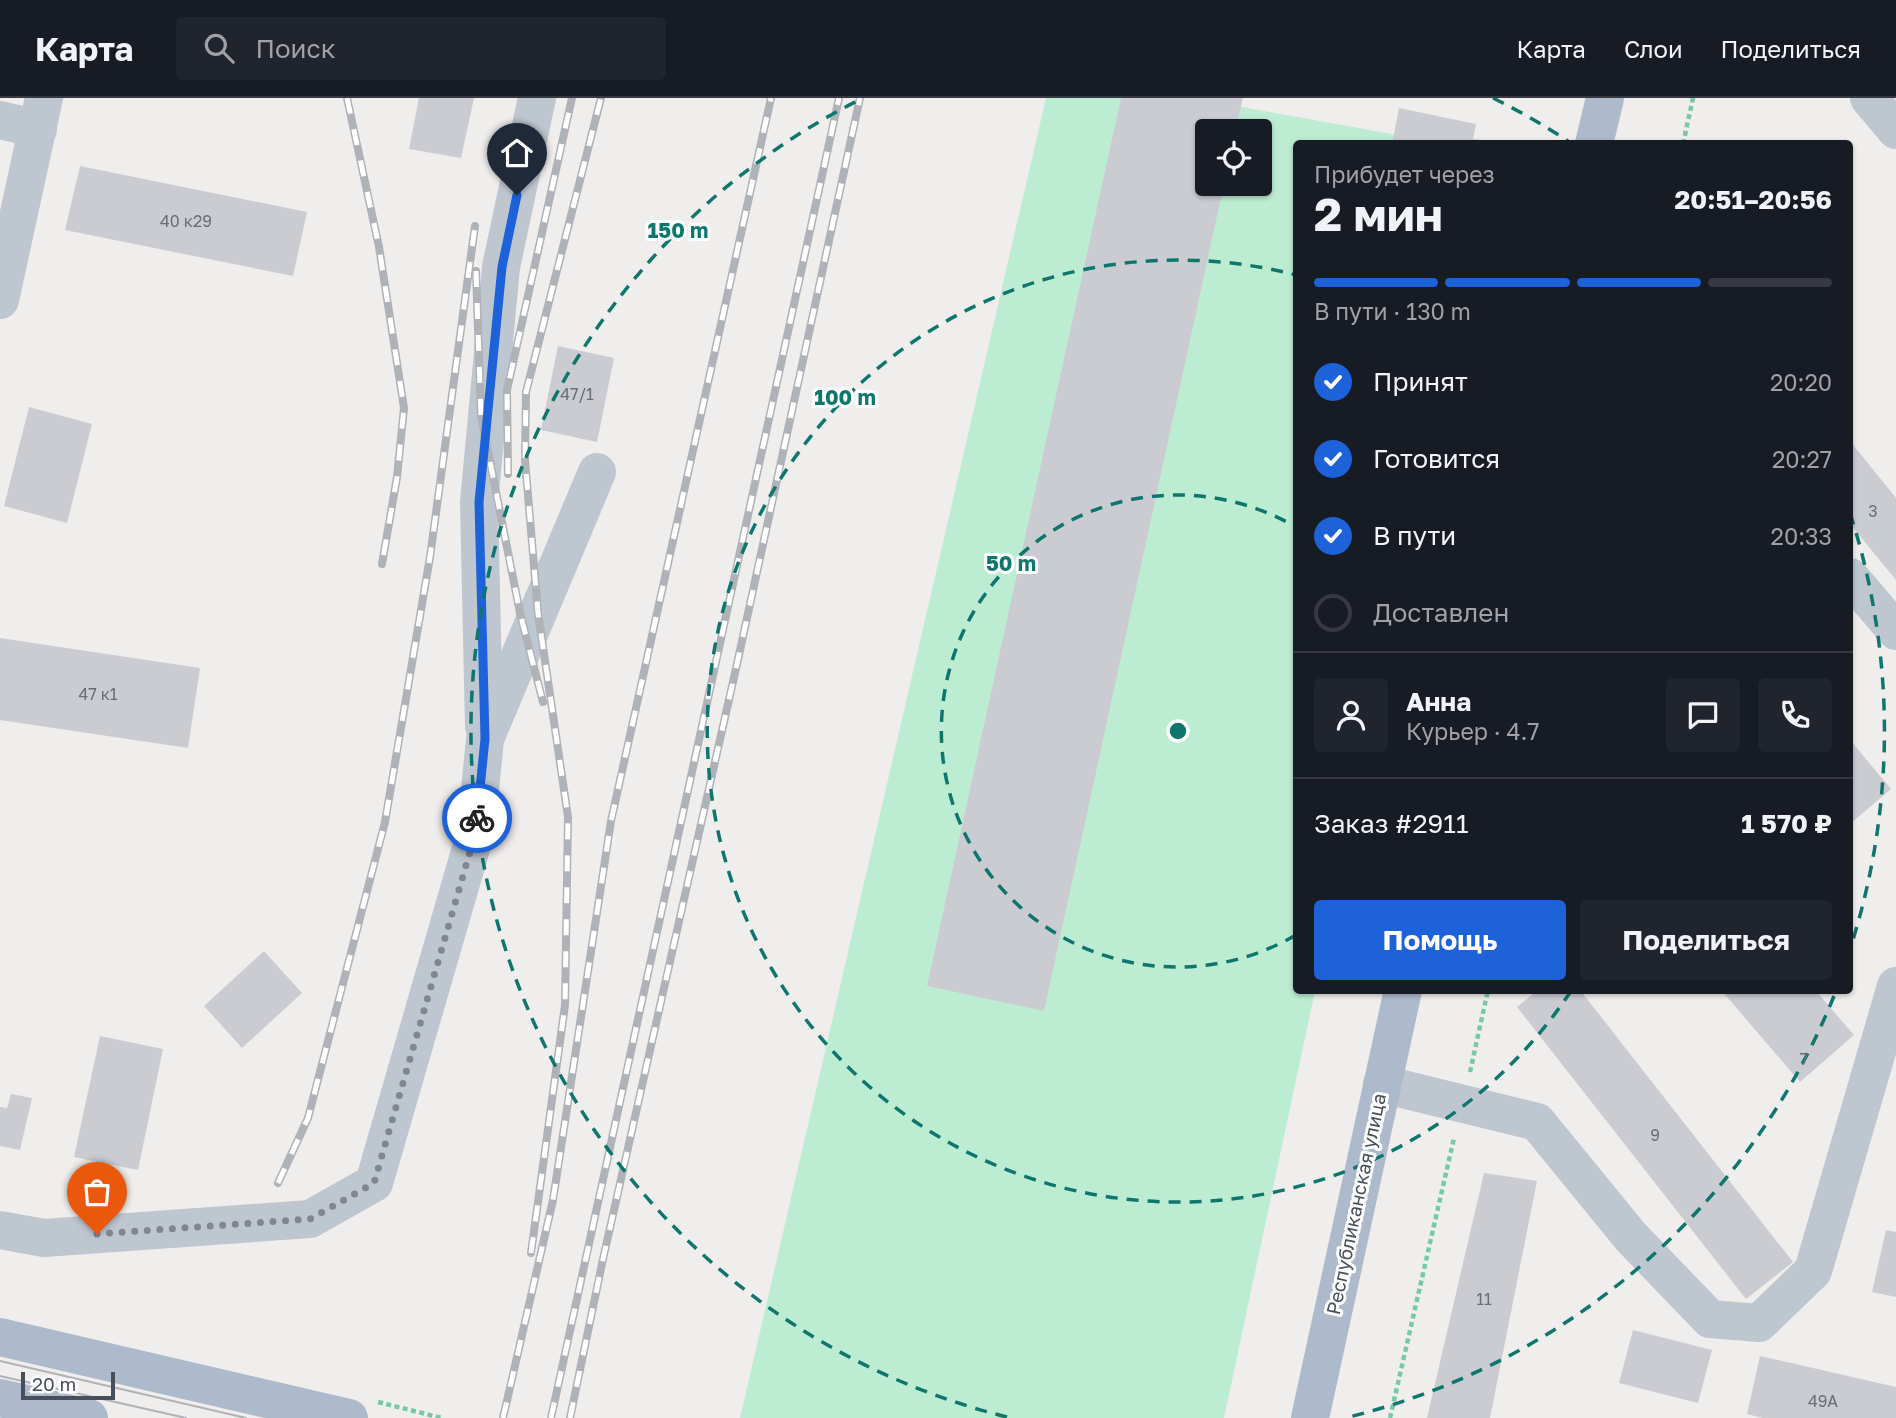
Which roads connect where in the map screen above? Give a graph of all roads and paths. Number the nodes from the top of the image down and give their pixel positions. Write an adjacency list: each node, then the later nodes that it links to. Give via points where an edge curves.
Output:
1 (537, 98): 14 (lane, via 502,267 479,502)
2 (1605, 98): 8 (main road)
3 (1693, 98): 9 (path)
4 (1869, 98): 7 (lane)
5 (41, 113): 6 (lane); 10 (lane)
6 (0, 120)
7 (1896, 130)
8 (1595, 140)
9 (1684, 140)
10 (0, 300)
11 (597, 472): 14 (lane)
12 (1853, 581): 13 (lane)
13 (1896, 631)
14 (485, 739): 21 (lane, via 476,831 374,1183 310,1219 44,1238)
15 (1896, 986): 18 (lane, via 1813,1271 1759,1323 1710,1319 1631,1237 1536,1122)
16 (1402, 994): 18 (main road, Республиканская улица)
17 (1487, 994): 19 (path)
18 (1382, 1083): 28 (main road, Республиканская улица)
19 (1467, 1084)
20 (1454, 1138): 29 (path)
21 (0, 1230)
22 (0, 1337): 26 (main road)
23 (0, 1398): 25 (main road)
24 (418, 1412): 27 (path)
25 (89, 1418)
26 (349, 1418)
27 (442, 1418)
28 (1310, 1418)
29 (1390, 1418)

